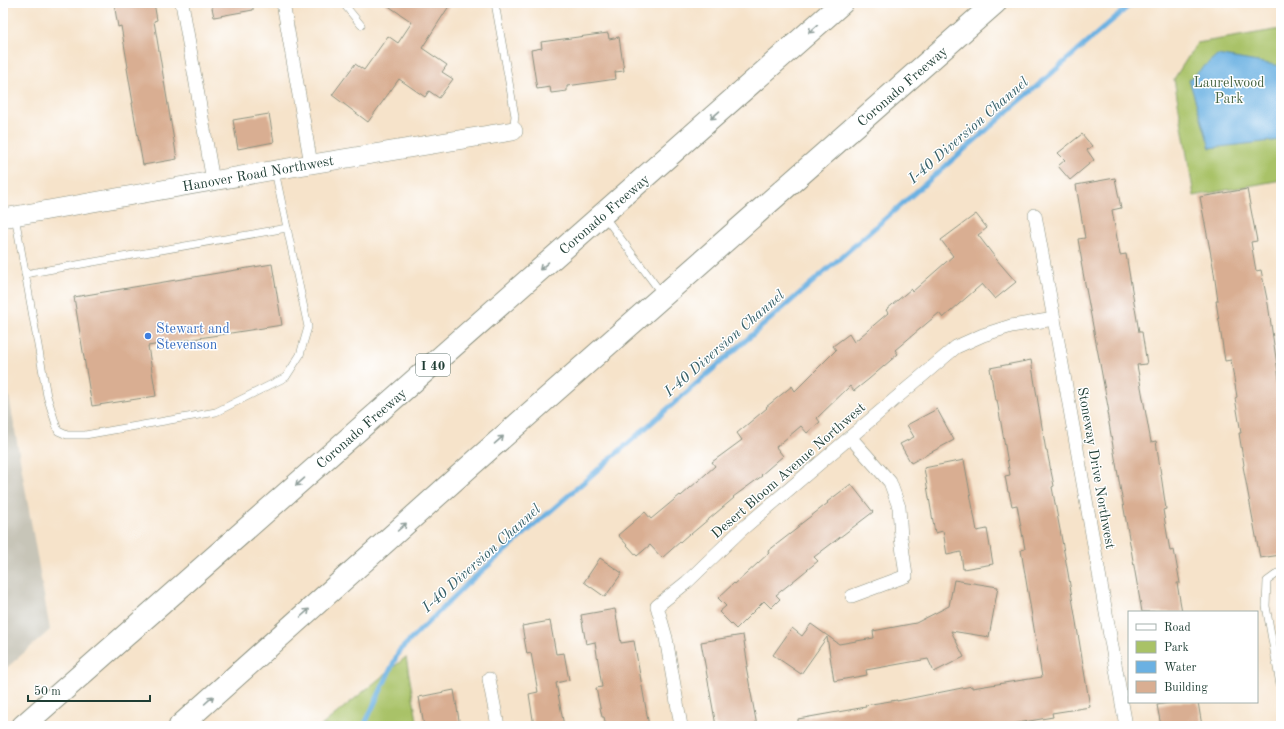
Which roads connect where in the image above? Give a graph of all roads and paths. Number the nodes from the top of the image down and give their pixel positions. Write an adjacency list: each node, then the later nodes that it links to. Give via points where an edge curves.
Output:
1 (182, 3): 11 (street)
2 (283, 3): 9 (street)
3 (343, 3): 7 (lane)
4 (495, 3): 8 (lane, via 515,116)
5 (842, 3): 12 (highway, Coronado Freeway / I 40, one-way to 12)
6 (995, 3): 17 (highway, Coronado Freeway)
7 (361, 25)
8 (514, 131): 9 (street, Hanover Road Northwest)
9 (311, 164): 10 (street, Hanover Road Northwest)
10 (275, 170): 11 (street, Hanover Road Northwest); 15 (lane)
11 (214, 181): 14 (street, Hanover Road Northwest)
12 (603, 214): 17 (lane); 24 (highway, Coronado Freeway / I 40, one-way to 24)
13 (1035, 215): 18 (street, Stoneway Drive Northwest)
14 (9, 217): 16 (lane)
15 (286, 228): 16 (lane); 16 (lane, via 308,326 300,355 286,377 209,414 85,435 67,435 58,431 47,396)
16 (25, 274)
17 (663, 296): 25 (highway, Coronado Freeway, one-way to 17)
18 (1054, 319): 19 (street, Desert Bloom Avenue Northwest, via 1011,326 956,347); 28 (street, Stoneway Drive Northwest)
19 (850, 437): 21 (street, via 890,482 899,507 906,576); 27 (street, Desert Bloom Avenue Northwest, via 740,531 688,582 657,606 666,638)
20 (1281, 573): 23 (lane, via 1268,581 1266,606)
21 (852, 596)
22 (489, 679): 26 (street)
23 (1281, 690)
24 (23, 726)
25 (180, 726)
26 (498, 726)
27 (681, 726)
28 (1126, 726)

